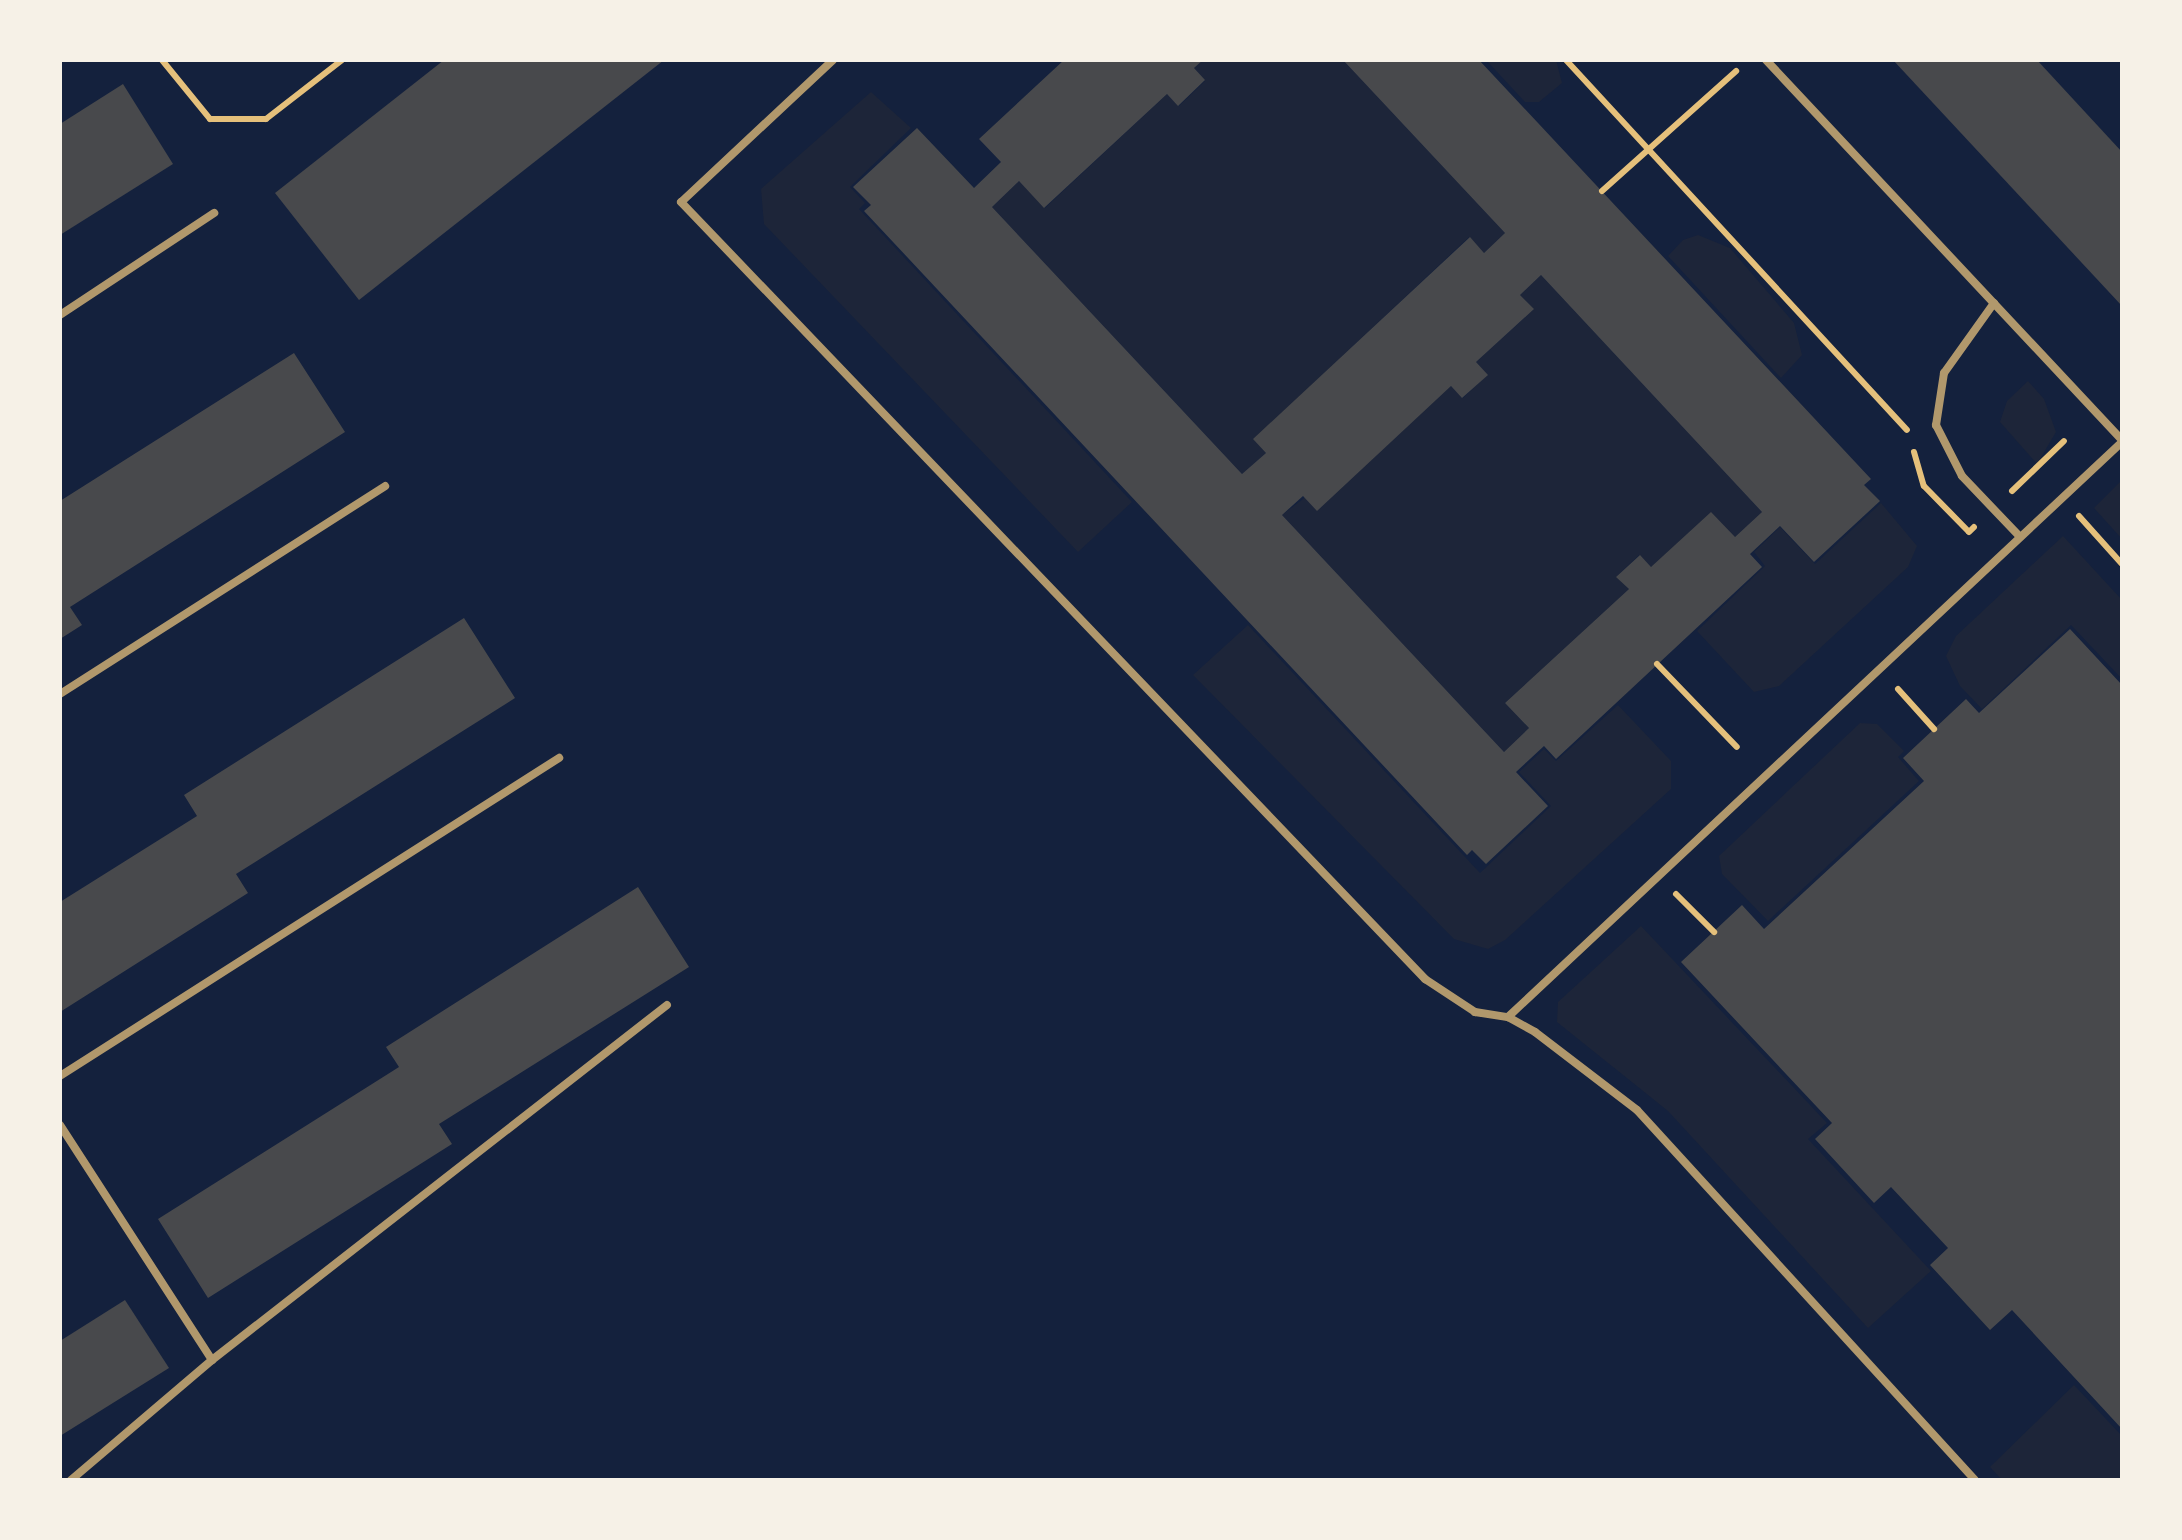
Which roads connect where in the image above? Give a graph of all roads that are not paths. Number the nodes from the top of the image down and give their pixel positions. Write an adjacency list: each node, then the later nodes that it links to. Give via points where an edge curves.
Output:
1 (833, 60): 12 (lane, via 680,202 1414,968 1475,1012)
2 (1766, 60): 4 (lane)
3 (214, 212): 5 (lane)
4 (1994, 303): 6 (lane); 8 (lane, via 1944,372 1936,425 1962,476)
5 (60, 315)
6 (2122, 441): 8 (lane)
7 (385, 486): 9 (lane)
8 (2020, 538): 12 (lane)
9 (60, 694)
10 (559, 758): 13 (lane)
11 (667, 1004): 15 (lane)
12 (1508, 1017): 17 (lane, via 1638,1110)
13 (60, 1076)
14 (60, 1125): 15 (lane)
15 (212, 1360): 16 (lane)
16 (71, 1480)
17 (1974, 1480)

